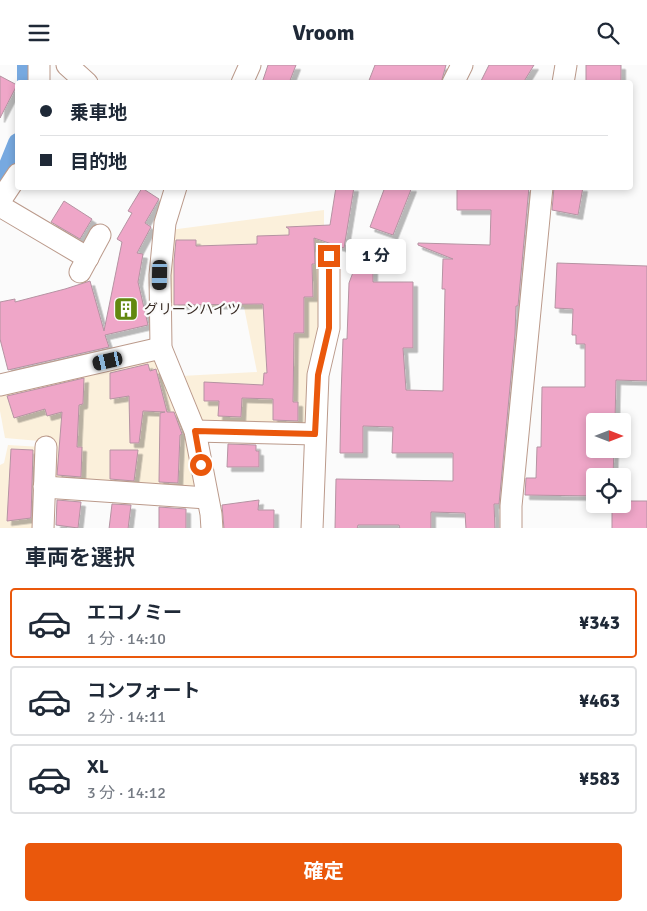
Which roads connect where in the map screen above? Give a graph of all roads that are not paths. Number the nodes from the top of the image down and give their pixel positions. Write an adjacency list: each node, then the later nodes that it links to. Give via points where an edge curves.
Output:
1 (39, 65): 6 (street)
2 (67, 65): 7 (street)
3 (250, 65): 8 (street)
4 (462, 65): 9 (street)
5 (566, 65): 10 (street)
6 (39, 80)
7 (84, 80)
8 (243, 80)
9 (454, 80)
10 (564, 80)
11 (15, 178): 14 (street)
12 (175, 190): 18 (street, via 165,223 160,275)
13 (542, 190): 28 (street, via 510,506)
14 (0, 201)
15 (0, 206): 16 (street, via 84,265)
16 (100, 235)
17 (329, 256): 21 (street, via 329,328 318,375)
18 (161, 348): 19 (street); 20 (street)
19 (0, 385)
20 (195, 431): 21 (street); 24 (street)
21 (315, 434): 27 (street)
22 (46, 447): 23 (street)
23 (44, 487): 24 (street); 25 (street)
24 (207, 498): 26 (street)
25 (43, 528)
26 (212, 528)
27 (312, 528)
28 (511, 528)

